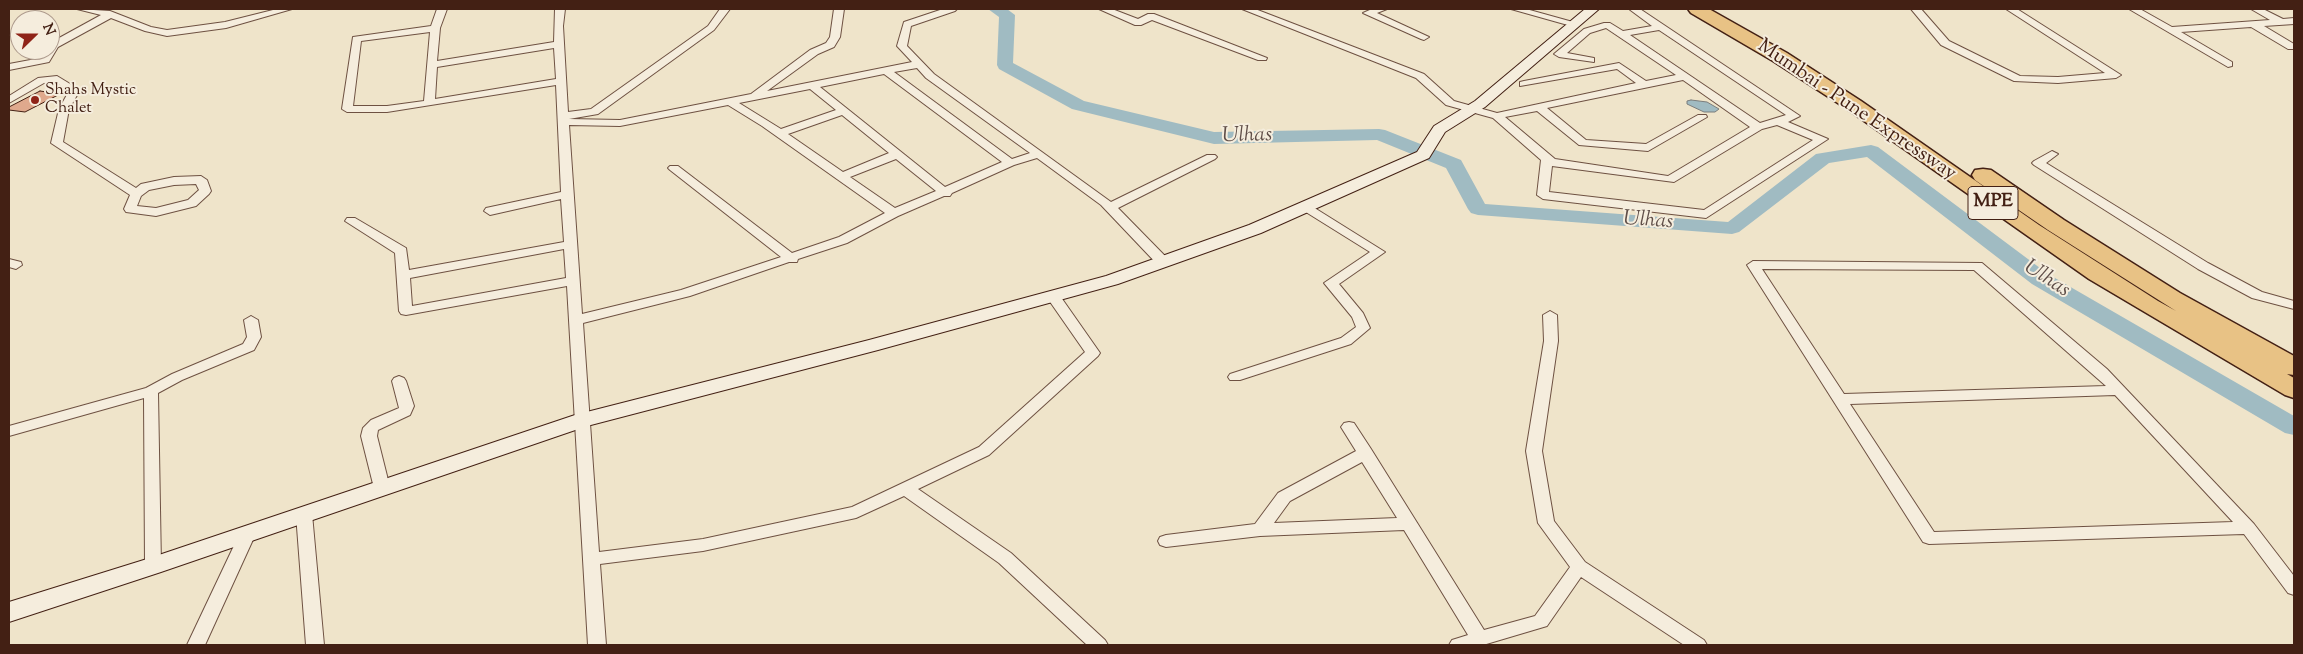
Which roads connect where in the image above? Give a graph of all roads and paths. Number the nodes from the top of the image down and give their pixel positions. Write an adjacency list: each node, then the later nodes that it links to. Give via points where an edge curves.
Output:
1 (82, 9): 20 (street)
2 (287, 9): 20 (street, via 226,25 167,33)
3 (442, 9): 26 (street)
4 (560, 9): 31 (street)
5 (725, 9): 56 (street, via 711,28 594,112)
6 (839, 9): 47 (street, via 835,37 830,45 814,52)
7 (952, 9): 36 (street, via 907,24 902,46)
8 (1104, 9): 33 (street, via 1138,24 1151,16)
9 (1247, 9): 52 (street, via 1420,76 1450,103)
10 (1382, 9): 29 (street, via 1368,13)
11 (1516, 9): 23 (street)
12 (1593, 9): 23 (street)
13 (1634, 9): 25 (street)
14 (1697, 9): 89 (highway, Mumbai - Pune Expressway / MPE, via 1854,105 2031,230 2126,292)
15 (1722, 9): 86 (highway, Mumbai - Pune Expressway / MPE, via 1800,53 1876,102 2121,268)
16 (1916, 9): 17 (street, via 1945,43 2018,79 2058,80 2116,75)
17 (2011, 9)
18 (2134, 9): 27 (street)
19 (2256, 9): 21 (street)
20 (110, 14): 30 (street)
21 (2281, 21): 22 (street); 24 (street)
22 (2294, 21)
23 (1575, 24): 52 (street)
24 (2252, 24): 27 (street); 32 (street)
25 (1661, 26): 28 (street); 57 (street, via 1795,116)
26 (435, 28): 38 (street); 50 (street, via 356,39 347,109 387,109)
27 (2172, 30): 37 (street)
28 (1621, 34): 35 (street, via 1607,25 1587,31 1559,54); 41 (street)
29 (1424, 37)
30 (60, 43)
31 (559, 44): 38 (street); 43 (street)
32 (2292, 47)
33 (1262, 58)
34 (45, 60): 39 (street); 42 (street)
35 (1590, 60)
36 (919, 64): 40 (street); 61 (street, via 930,76)
37 (2228, 64)
38 (432, 65): 50 (street)
39 (9, 67)
40 (886, 71): 46 (street); 65 (street)
41 (1685, 76): 45 (street); 58 (street)
42 (42, 80): 48 (street); 69 (street, via 57,79 75,90 64,109 57,143)
43 (561, 81): 50 (street); 56 (street)
44 (1524, 84): 45 (street, via 1618,66)
45 (1643, 84): 51 (street)
46 (811, 85): 47 (street); 53 (street)
47 (750, 98): 49 (street)
48 (9, 100)
49 (729, 101): 56 (street, via 620,123); 59 (street)
50 (430, 103)
51 (1539, 107): 54 (street); 55 (street, via 1583,143 1648,148)
52 (1470, 109): 54 (street); 71 (street, via 1440,129 1423,155)
53 (844, 111): 59 (street); 60 (street)
54 (1497, 116): 64 (street)
55 (1702, 117)
56 (563, 119): 70 (street)
57 (1777, 121): 58 (street); 64 (street, via 1822,139 1706,214 1543,195)
58 (1758, 127): 64 (street, via 1670,180)
59 (779, 134): 67 (street)
60 (898, 154): 67 (street); 68 (street)
61 (1039, 154): 65 (street); 72 (street)
62 (2052, 154): 82 (street, via 2038,163 2203,266 2257,295)
63 (1211, 157): 72 (street)
64 (1547, 159)
65 (1010, 163): 68 (street)
66 (674, 168): 77 (street)
67 (841, 177): 74 (street)
68 (946, 192): 74 (street)
69 (136, 194): 69 (street, via 130,209 156,212 192,203 205,191 200,180 174,181 145,187)
70 (567, 194): 73 (street); 76 (street)
71 (1305, 206): 78 (street, via 1255,229); 87 (street, via 1379,252 1331,283 1358,316 1363,328 1346,341)
72 (1110, 207): 78 (street)
73 (490, 211)
74 (894, 213): 77 (street, via 844,240)
75 (351, 221): 79 (street, via 401,251)
76 (571, 244): 79 (street); 80 (street)
77 (792, 259): 85 (street, via 685,293)
78 (1163, 262): 81 (street)
79 (405, 275): 80 (street, via 406,311)
80 (573, 281): 85 (street)
81 (1053, 296): 93 (street); 98 (street, via 1093,353 984,451)
82 (2294, 305)
83 (1550, 315): 107 (street, via 1551,342 1534,451 1546,523)
84 (251, 320): 91 (street, via 254,337 249,347)
85 (576, 320): 93 (street)
86 (2294, 366)
87 (1235, 378)
88 (399, 381): 97 (street, via 407,406 405,410 376,424 369,436)
89 (2294, 388)
90 (2119, 390): 92 (street); 92 (street, via 1978,266 1753,265); 101 (street)
91 (151, 391): 95 (street); 106 (street)
92 (1839, 398): 101 (street, via 1929,538)
93 (582, 420): 97 (street); 105 (street)
94 (1349, 427): 96 (street)
95 (9, 431)
96 (1366, 454): 100 (street); 102 (street, via 1284,497)
97 (382, 488): 99 (street)
98 (906, 489): 105 (street, via 856,512 703,545); 114 (street, via 1005,558)
99 (304, 514): 103 (street); 112 (street)
100 (1409, 524): 102 (street); 110 (street)
101 (2248, 528): 108 (street)
102 (1260, 530): 104 (street)
103 (248, 533): 106 (street); 111 (street)
104 (1166, 541)
105 (592, 558): 113 (street)
106 (153, 566): 109 (street)
107 (1579, 567): 110 (street, via 1542,621); 116 (street)
108 (2294, 588)
109 (9, 612)
110 (1479, 638): 115 (street)
111 (196, 645)
112 (315, 645)
113 (598, 645)
114 (1098, 645)
115 (1458, 645)
116 (1698, 645)

